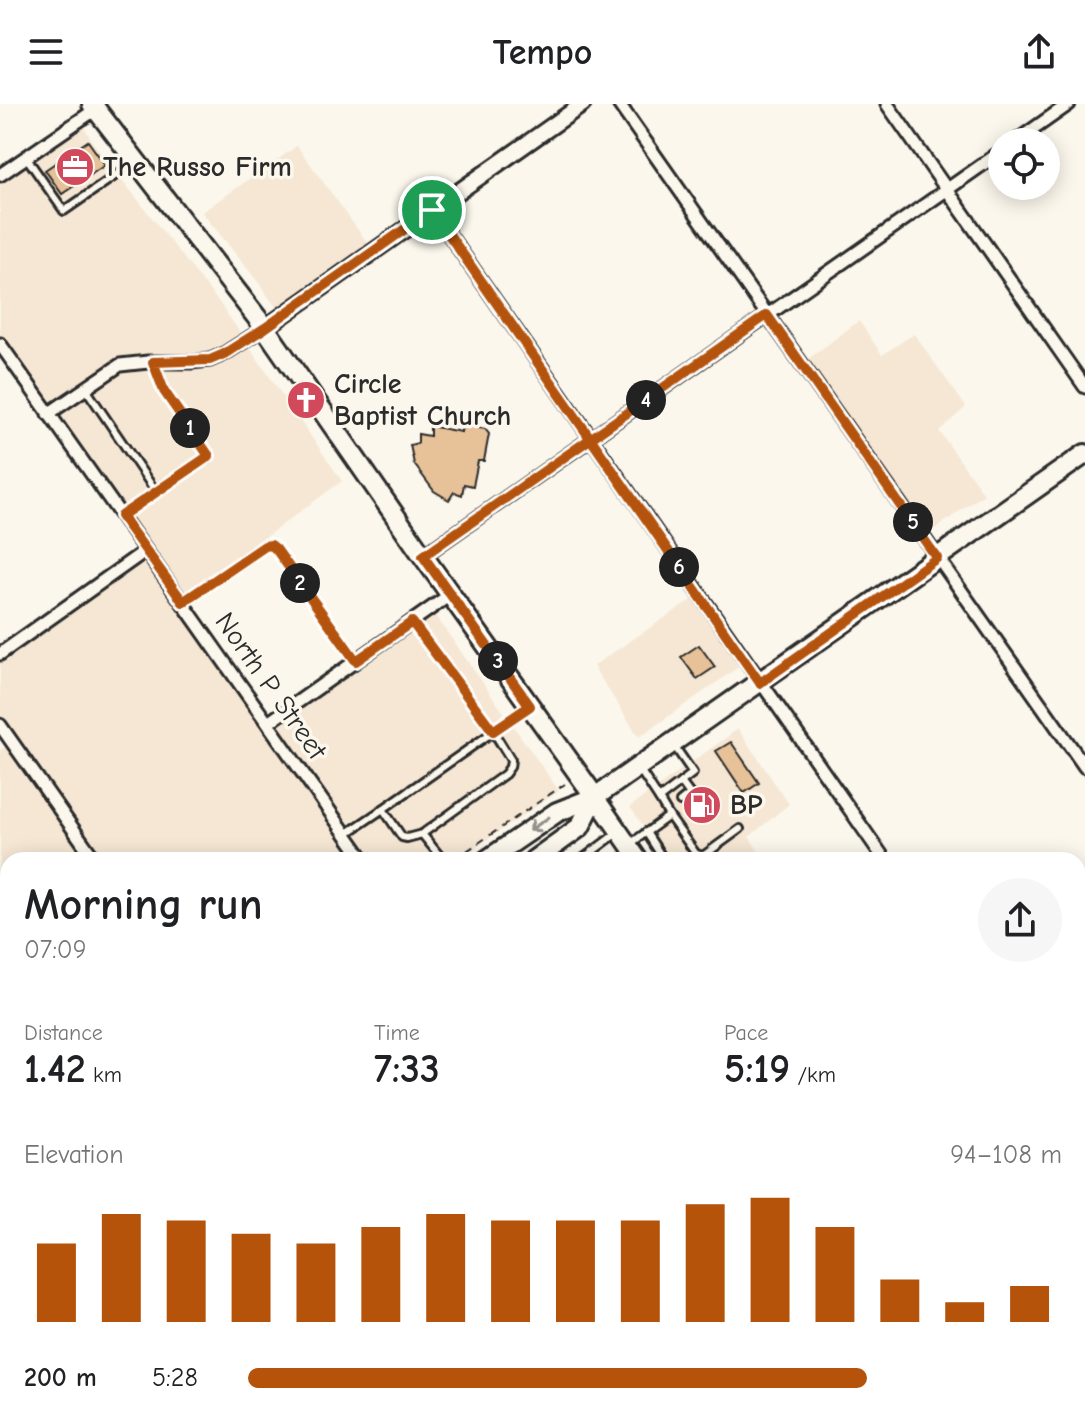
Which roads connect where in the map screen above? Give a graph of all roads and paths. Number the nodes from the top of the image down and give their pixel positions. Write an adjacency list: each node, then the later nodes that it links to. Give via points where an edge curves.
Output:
1 (583, 104): 12 (street)
2 (619, 104): 13 (street)
3 (887, 104): 11 (street)
4 (1069, 104): 6 (street)
5 (97, 106): 7 (street); 8 (main road)
6 (1035, 128)
7 (26, 157): 8 (lane, via 64,211); 10 (street)
8 (136, 161): 14 (main road)
9 (988, 161): 11 (street)
10 (0, 175)
11 (947, 189): 13 (street); 17 (street)
12 (432, 210): 14 (street); 20 (street)
13 (767, 315): 20 (street); 26 (street)
14 (265, 328): 16 (street, via 210,360); 25 (main road)
15 (0, 344): 19 (street, North P Street)
16 (153, 362): 18 (street, via 120,365); 22 (lane, via 164,391 209,456)
17 (1085, 387)
18 (86, 388): 19 (street); 22 (lane)
19 (48, 414): 23 (street, North P Street)
20 (591, 439): 25 (street); 32 (street)
21 (1085, 454): 26 (main road)
22 (156, 492): 23 (lane)
23 (121, 516): 24 (street, North P Street)
24 (145, 551): 28 (street, North P Street); 30 (street)
25 (423, 556): 27 (main road)
26 (937, 558): 32 (main road); 40 (street)
27 (451, 594): 29 (street); 33 (main road)
28 (183, 602): 31 (lane, via 271,545); 34 (street, North P Street)
29 (412, 622): 31 (street); 36 (lane)
30 (0, 654)
31 (356, 661): 34 (street)
32 (760, 683): 38 (main road); 66 (street)
33 (530, 706): 36 (lane); 41 (main road)
34 (268, 723): 53 (street, North P Street)
35 (0, 725): 37 (street)
36 (493, 731): 47 (lane); 52 (lane, via 510,767)
37 (4, 738): 55 (street)
38 (672, 743): 39 (main road); 42 (lane, via 693,773)
39 (638, 767): 44 (main road); 45 (lane)
40 (1085, 767)
41 (580, 775): 44 (main road); 58 (path)
42 (681, 782): 43 (lane); 45 (lane)
43 (690, 794): 46 (lane); 49 (lane, via 700,808)
44 (595, 797): 54 (main road); 59 (main road, one-way to 59, via 557,812); 60 (main road, via 580,827)
45 (659, 799): 48 (lane)
46 (680, 802)
47 (383, 809): 52 (lane, via 402,837); 53 (lane)
48 (668, 813): 51 (lane); 64 (lane)
49 (690, 815)
50 (740, 829): 65 (lane)
51 (646, 832): 54 (lane); 63 (lane)
52 (422, 834): 57 (lane)
53 (346, 835): 56 (street, North P Street)
54 (623, 838): 61 (lane); 62 (main road)
55 (89, 852)
56 (358, 852)
57 (437, 852)
58 (465, 852)
59 (499, 852)
60 (545, 852)
61 (596, 852)
62 (633, 852)
63 (659, 852)
64 (695, 852)
65 (708, 852)
66 (879, 852)

